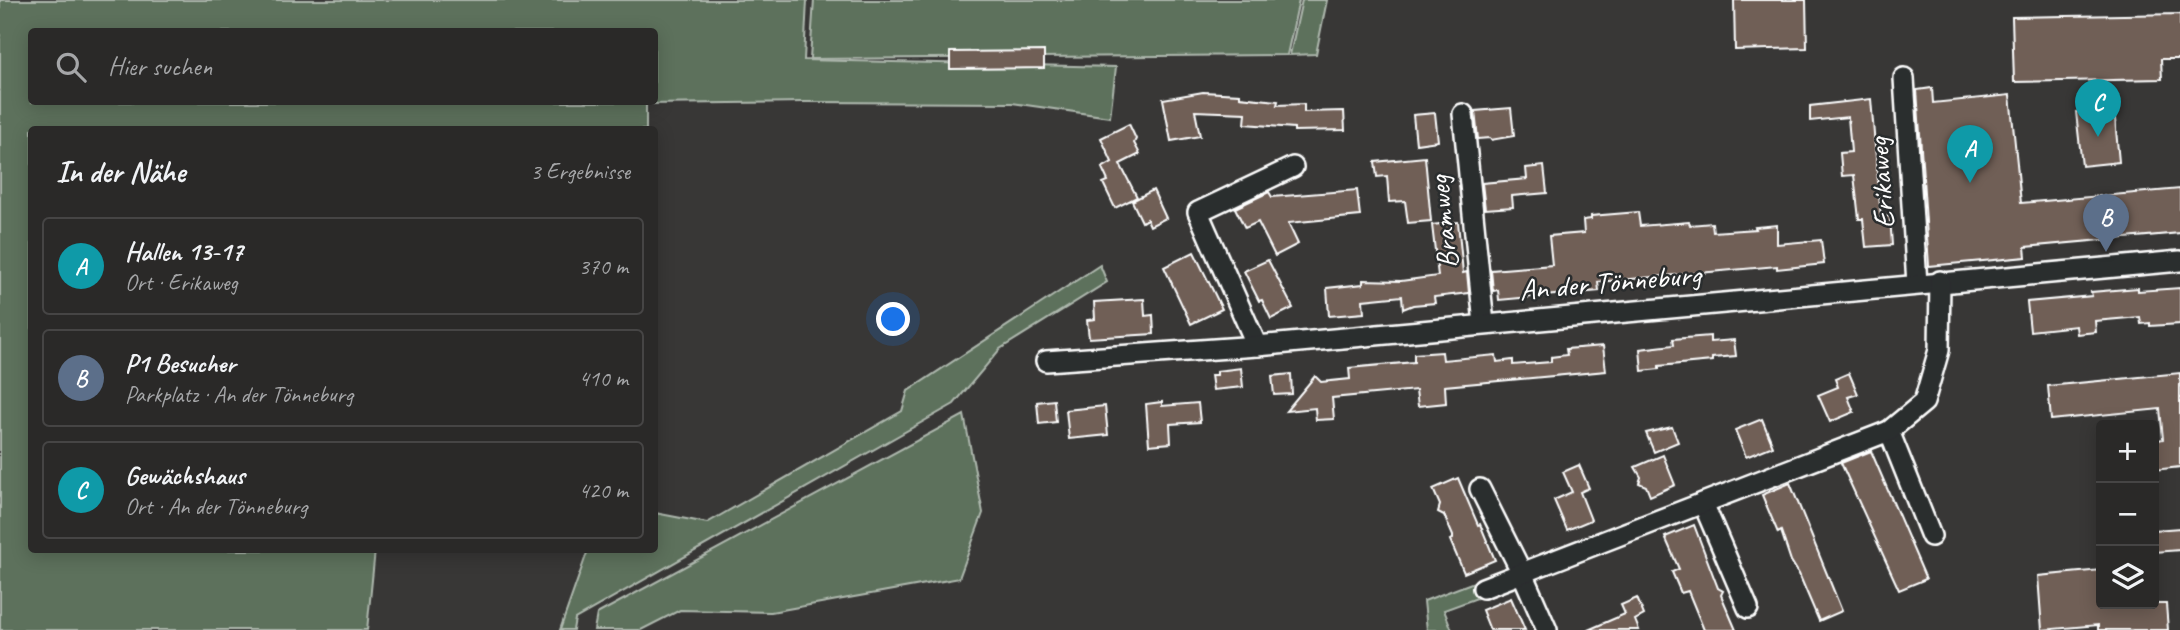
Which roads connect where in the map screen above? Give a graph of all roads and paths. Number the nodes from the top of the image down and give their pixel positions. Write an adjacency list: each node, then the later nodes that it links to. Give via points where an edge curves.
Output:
1 (1904, 78): 6 (street, Erikaweg)
2 (1463, 114): 7 (street, Bramweg)
3 (1293, 167): 8 (street, via 1198,212)
4 (2180, 261): 5 (street, An der Tönneburg)
5 (1940, 281): 6 (street, An der Tönneburg); 10 (street, via 1939,350 1924,402)
6 (1917, 284): 7 (street, An der Tönneburg)
7 (1483, 324): 8 (street, An der Tönneburg)
8 (1257, 346): 9 (street, An der Tönneburg)
9 (1046, 361)
10 (1889, 431): 12 (street); 13 (street)
11 (1480, 489): 14 (street)
12 (1703, 503): 14 (street); 16 (street)
13 (1931, 536)
14 (1522, 573): 15 (street); 17 (street)
15 (1483, 588)
16 (1748, 608)
17 (1546, 630)

